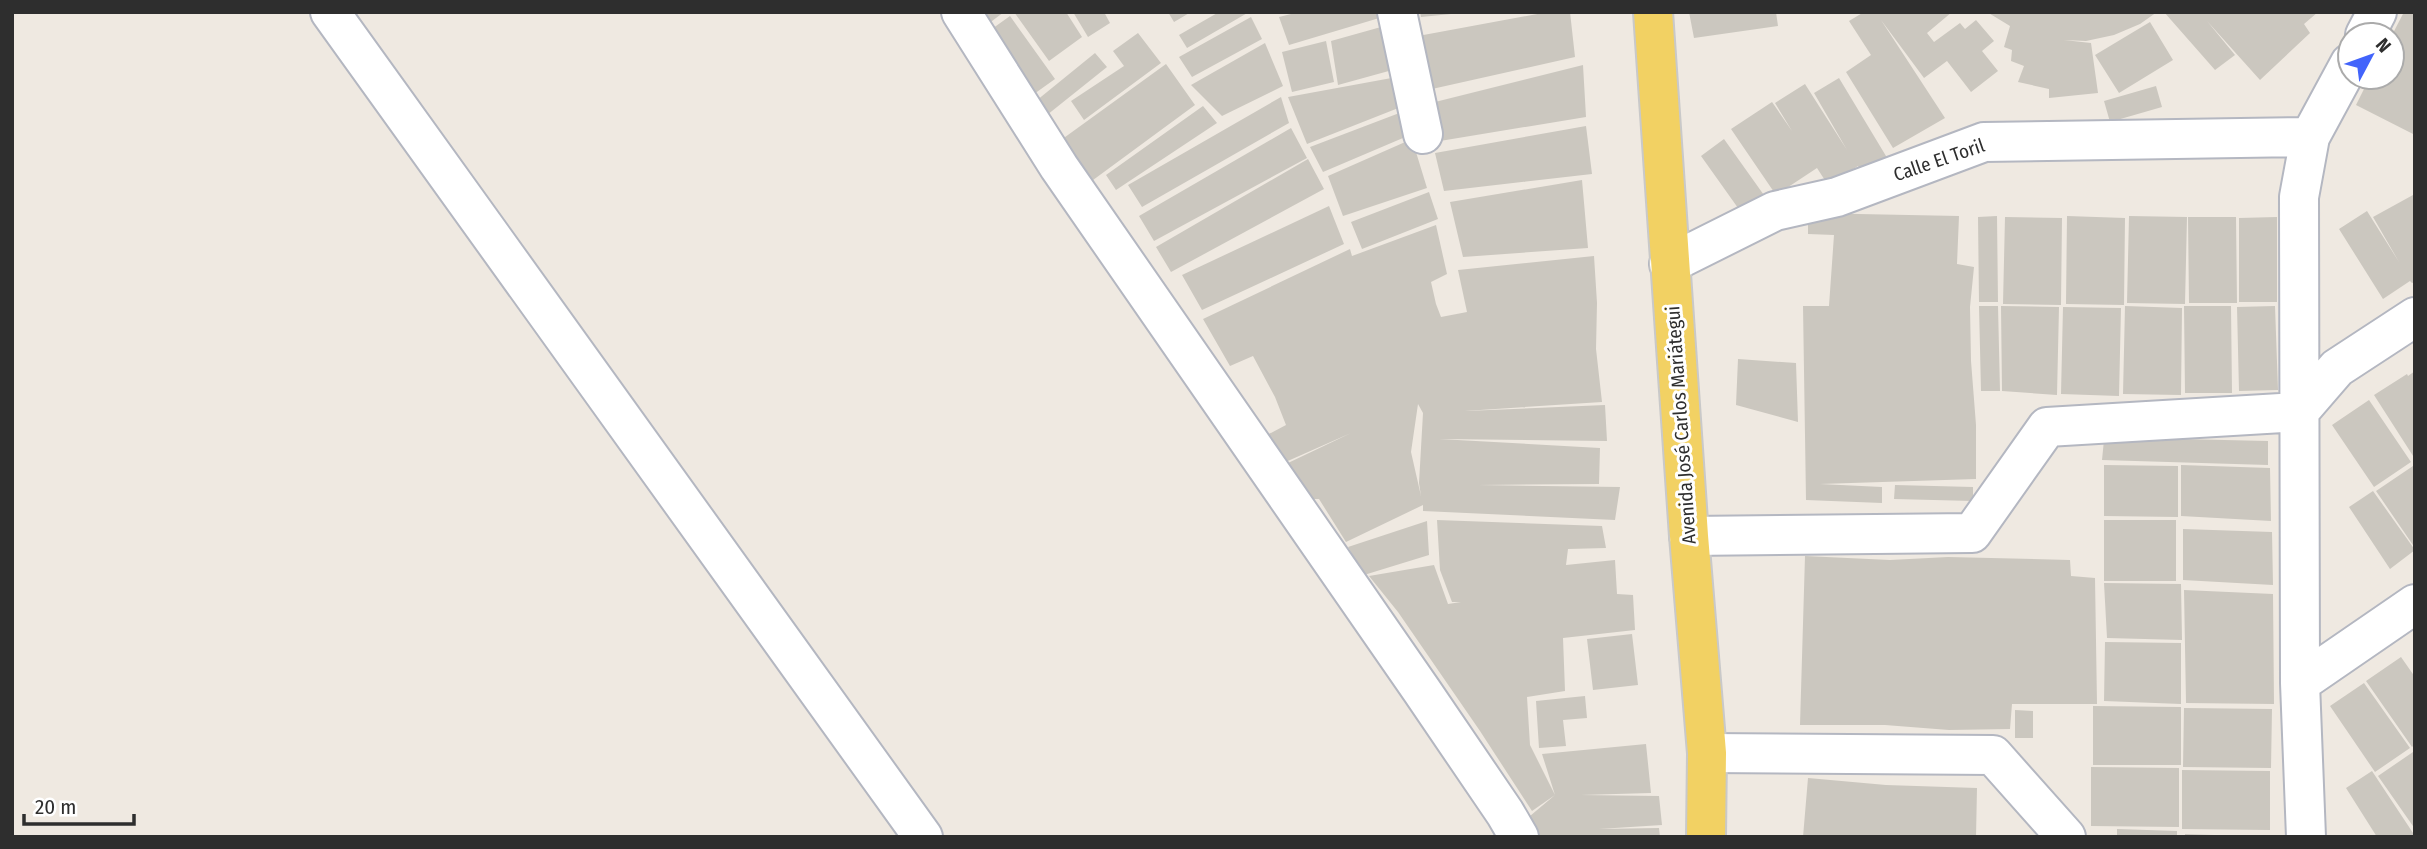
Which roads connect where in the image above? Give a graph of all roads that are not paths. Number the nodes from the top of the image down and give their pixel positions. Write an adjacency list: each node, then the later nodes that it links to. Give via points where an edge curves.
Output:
1 (330, 12): 15 (street)
2 (961, 12): 16 (street, via 1059,167)
3 (1397, 12): 6 (street)
4 (1653, 12): 8 (main road, Avenida José Carlos Mariátegui)
5 (2336, 90): 7 (street)
6 (1423, 134)
7 (2311, 137): 8 (street, Calle El Toril, via 1984,142 1837,197 1775,211); 10 (street, via 2299,197)
8 (1669, 264): 11 (main road, Avenida José Carlos Mariátegui)
9 (2415, 317): 10 (street, via 2337,368)
10 (2299, 411): 11 (street, via 2047,427 1972,533); 13 (street)
11 (1689, 536): 14 (main road, Avenida José Carlos Mariátegui)
12 (2415, 604): 13 (street)
13 (2300, 683): 19 (street)
14 (1707, 753): 17 (main road, Avenida José Carlos Mariátegui); 18 (street, via 1993,755)
15 (923, 837)
16 (1519, 837)
17 (1706, 837)
18 (2066, 837)
19 (2306, 837)

